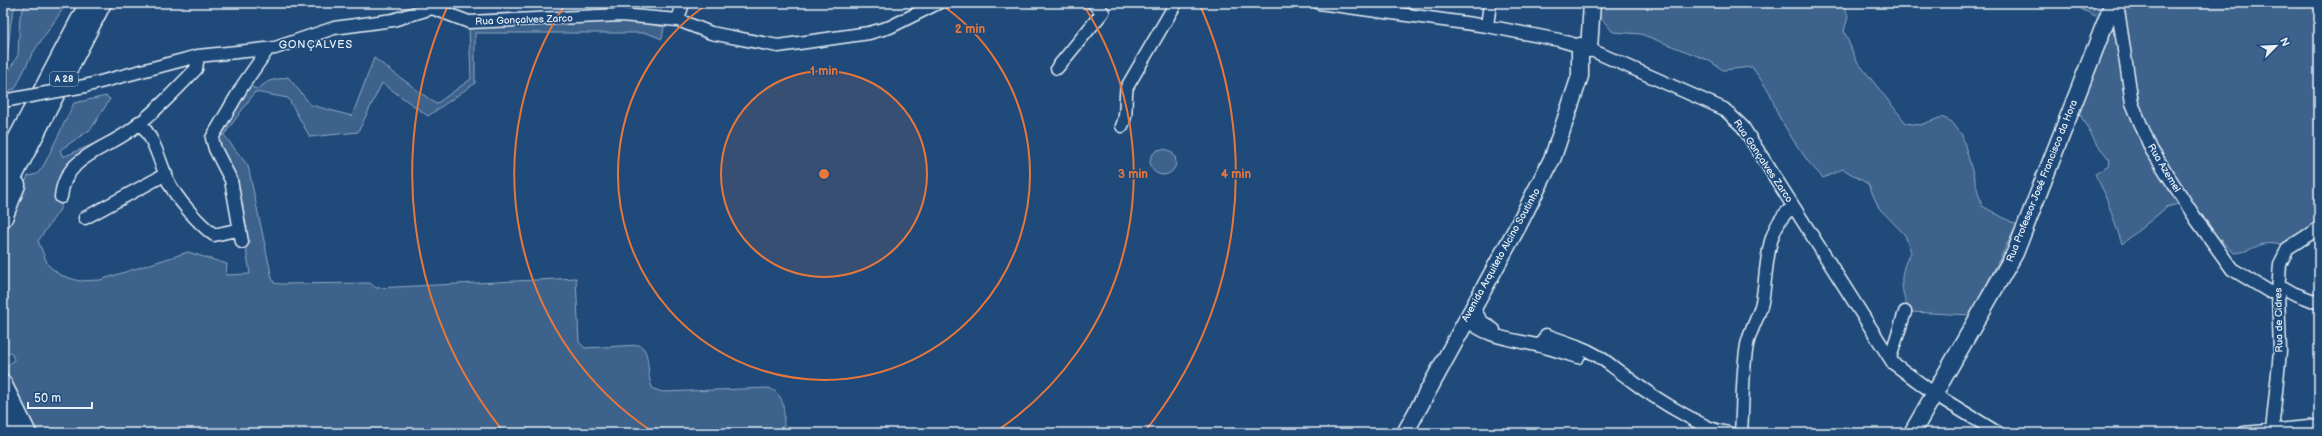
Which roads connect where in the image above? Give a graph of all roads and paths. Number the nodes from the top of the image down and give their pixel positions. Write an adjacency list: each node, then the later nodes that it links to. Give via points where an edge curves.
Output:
1 (89, 3): 23 (highway, A 28)
2 (102, 3): 22 (highway, A 28)
3 (683, 3): 13 (street)
4 (938, 3): 13 (street, Rua Gonçalves Zarco, via 890,27 869,33 778,46 711,33)
5 (1093, 3): 18 (street, via 1103,12)
6 (1176, 3): 21 (street, via 1127,87 1124,98 1125,120)
7 (1319, 3): 14 (street, Rua Gonçalves Zarco)
8 (1490, 3): 14 (street)
9 (1592, 3): 16 (main road, Avenida Arquiteto Alcino Soutinho)
10 (2113, 3): 42 (main road, Rua Professor José Francisco da Hora, via 2015,253)
11 (2117, 3): 33 (street, Rua Azemel, via 2132,104 2151,149 2232,269 2270,292)
12 (434, 6): 13 (street, Rua Gonçalves Zarco, via 469,22 621,15); 15 (street, Rua Gonçalves Zarco, via 393,20 334,28)
13 (678, 20)
14 (1487, 26): 16 (street, Rua Gonçalves Zarco, via 1531,33)
15 (268, 49): 17 (street, Rua Gonçalves Zarco); 31 (street, via 212,138 231,180)
16 (1589, 50): 27 (street, Rua Gonçalves Zarco, via 1724,109 1743,127); 36 (main road, Avenida Arquiteto Alcino Soutinho, via 1553,157)
17 (198, 56): 19 (street, Rua Gonçalves Zarco, bridge, via 85,86); 20 (street, via 196,69)
18 (1057, 68)
19 (3, 101)
20 (139, 122): 24 (street, via 158,150); 26 (street, via 130,131 76,164 66,175)
21 (1122, 126)
22 (27, 153): 25 (highway, A 28); 28 (highway)
23 (3, 166)
24 (166, 174): 29 (street); 31 (street, via 180,201 214,235)
25 (3, 196)
26 (61, 197)
27 (1793, 207): 40 (street, Rua Gonçalves Zarco); 50 (street, via 1780,218 1775,228 1760,309 1747,345)
28 (3, 218)
29 (84, 218)
30 (2319, 228): 33 (street, Rua de Cidres, via 2296,242 2283,256 2278,274)
31 (240, 229): 32 (street)
32 (242, 242)
33 (2278, 289): 34 (street, Rua Azemel, via 2292,294); 46 (street, Rua de Cidres, via 2280,352)
34 (2317, 297)
35 (1905, 312): 40 (street)
36 (1472, 318): 37 (street, via 1502,334); 38 (street, via 1507,340); 45 (main road, Avenida Arquiteto Alcino Soutinho, via 1456,338)
37 (1546, 335): 38 (street, via 1542,343); 39 (street)
38 (1551, 349): 39 (street)
39 (1577, 352): 49 (street, via 1600,356 1654,397 1715,431)
40 (1890, 358): 42 (street, Rua Gonçalves Zarco)
41 (3, 384): 48 (main road)
42 (1936, 395): 51 (main road, Rua Professor José Francisco da Hora); 52 (street, Rua Gonçalves Zarco)
43 (3, 417): 47 (highway)
44 (2319, 426): 46 (street)
45 (1405, 431)
46 (2266, 432): 53 (street)
47 (12, 433)
48 (28, 433)
49 (1729, 433)
50 (1741, 433)
51 (1912, 433)
52 (1998, 433)
53 (2244, 433)

